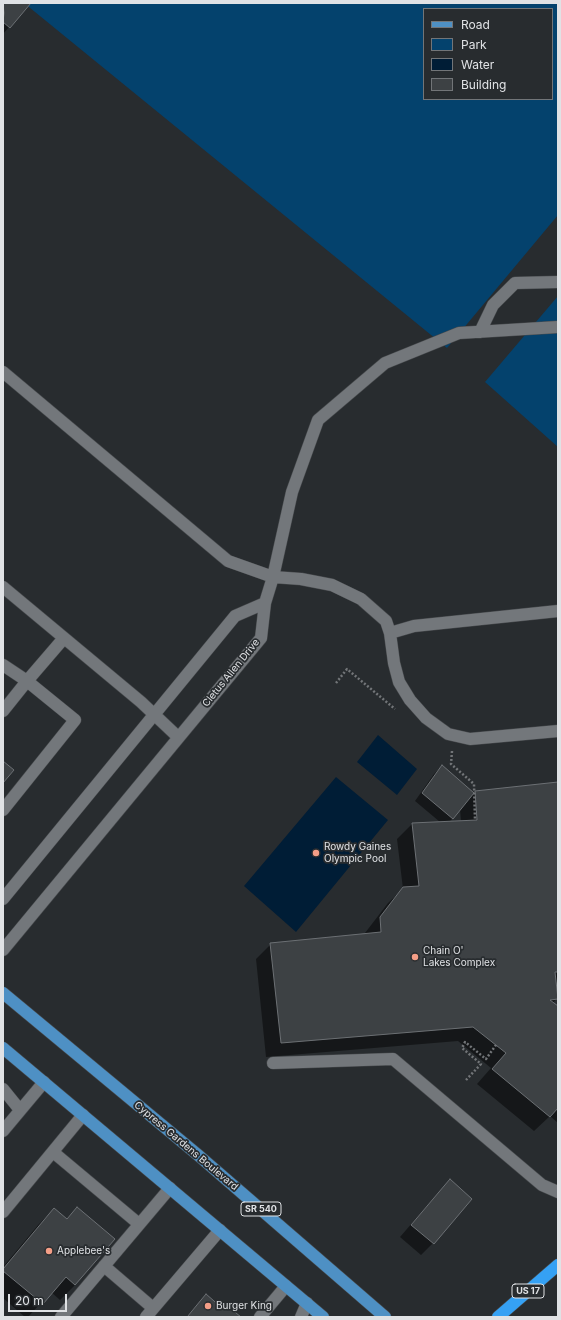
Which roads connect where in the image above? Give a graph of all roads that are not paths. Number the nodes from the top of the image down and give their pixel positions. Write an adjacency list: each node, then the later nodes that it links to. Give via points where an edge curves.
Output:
1 (558, 282): 3 (street, via 515,283 493,305)
2 (558, 327): 3 (street, Cletus Allen Drive)
3 (480, 332): 5 (street, Cletus Allen Drive, via 458,333 386,363 318,420 292,492)
4 (3, 372): 5 (street, via 228,561)
5 (273, 577): 7 (street, Cletus Allen Drive); 9 (street, via 332,585 356,596 386,621)
6 (3, 587): 10 (street)
7 (265, 603): 14 (street, via 236,616); 16 (street, Cletus Allen Drive, via 261,638)
8 (558, 611): 9 (street, via 414,626)
9 (390, 633): 15 (street, via 399,682 426,718 448,734 470,739)
10 (64, 638): 12 (street); 14 (street)
11 (3, 665): 12 (street)
12 (28, 681): 13 (street); 17 (street, via 75,720)
13 (3, 711)
14 (155, 716): 16 (street); 18 (street)
15 (558, 731)
16 (178, 737): 19 (street, Cletus Allen Drive)
17 (3, 810)
18 (3, 899)
19 (3, 950)
20 (3, 993): 43 (main road, Cypress Gardens Boulevard / SR 540, via 198,1155)
21 (3, 1048): 23 (main road)
22 (273, 1064): 30 (street, via 392,1059 542,1185)
23 (44, 1082): 25 (street); 26 (main road)
24 (3, 1089): 25 (street)
25 (20, 1110): 27 (street)
26 (83, 1115): 28 (street); 29 (main road)
27 (3, 1131)
28 (53, 1152): 31 (street); 32 (street)
29 (170, 1188): 32 (street); 33 (main road)
30 (558, 1192)
31 (3, 1212)
32 (140, 1224): 34 (street)
33 (220, 1230): 36 (main road); 38 (street)
34 (104, 1266): 38 (street); 39 (street)
35 (558, 1266): 44 (highway, US 17)
36 (286, 1286): 37 (main road); 40 (street)
37 (307, 1303): 41 (street); 42 (main road)
38 (149, 1313)
39 (61, 1317)
40 (260, 1317)
41 (301, 1317)
42 (323, 1317)
43 (385, 1317)
44 (498, 1317)

